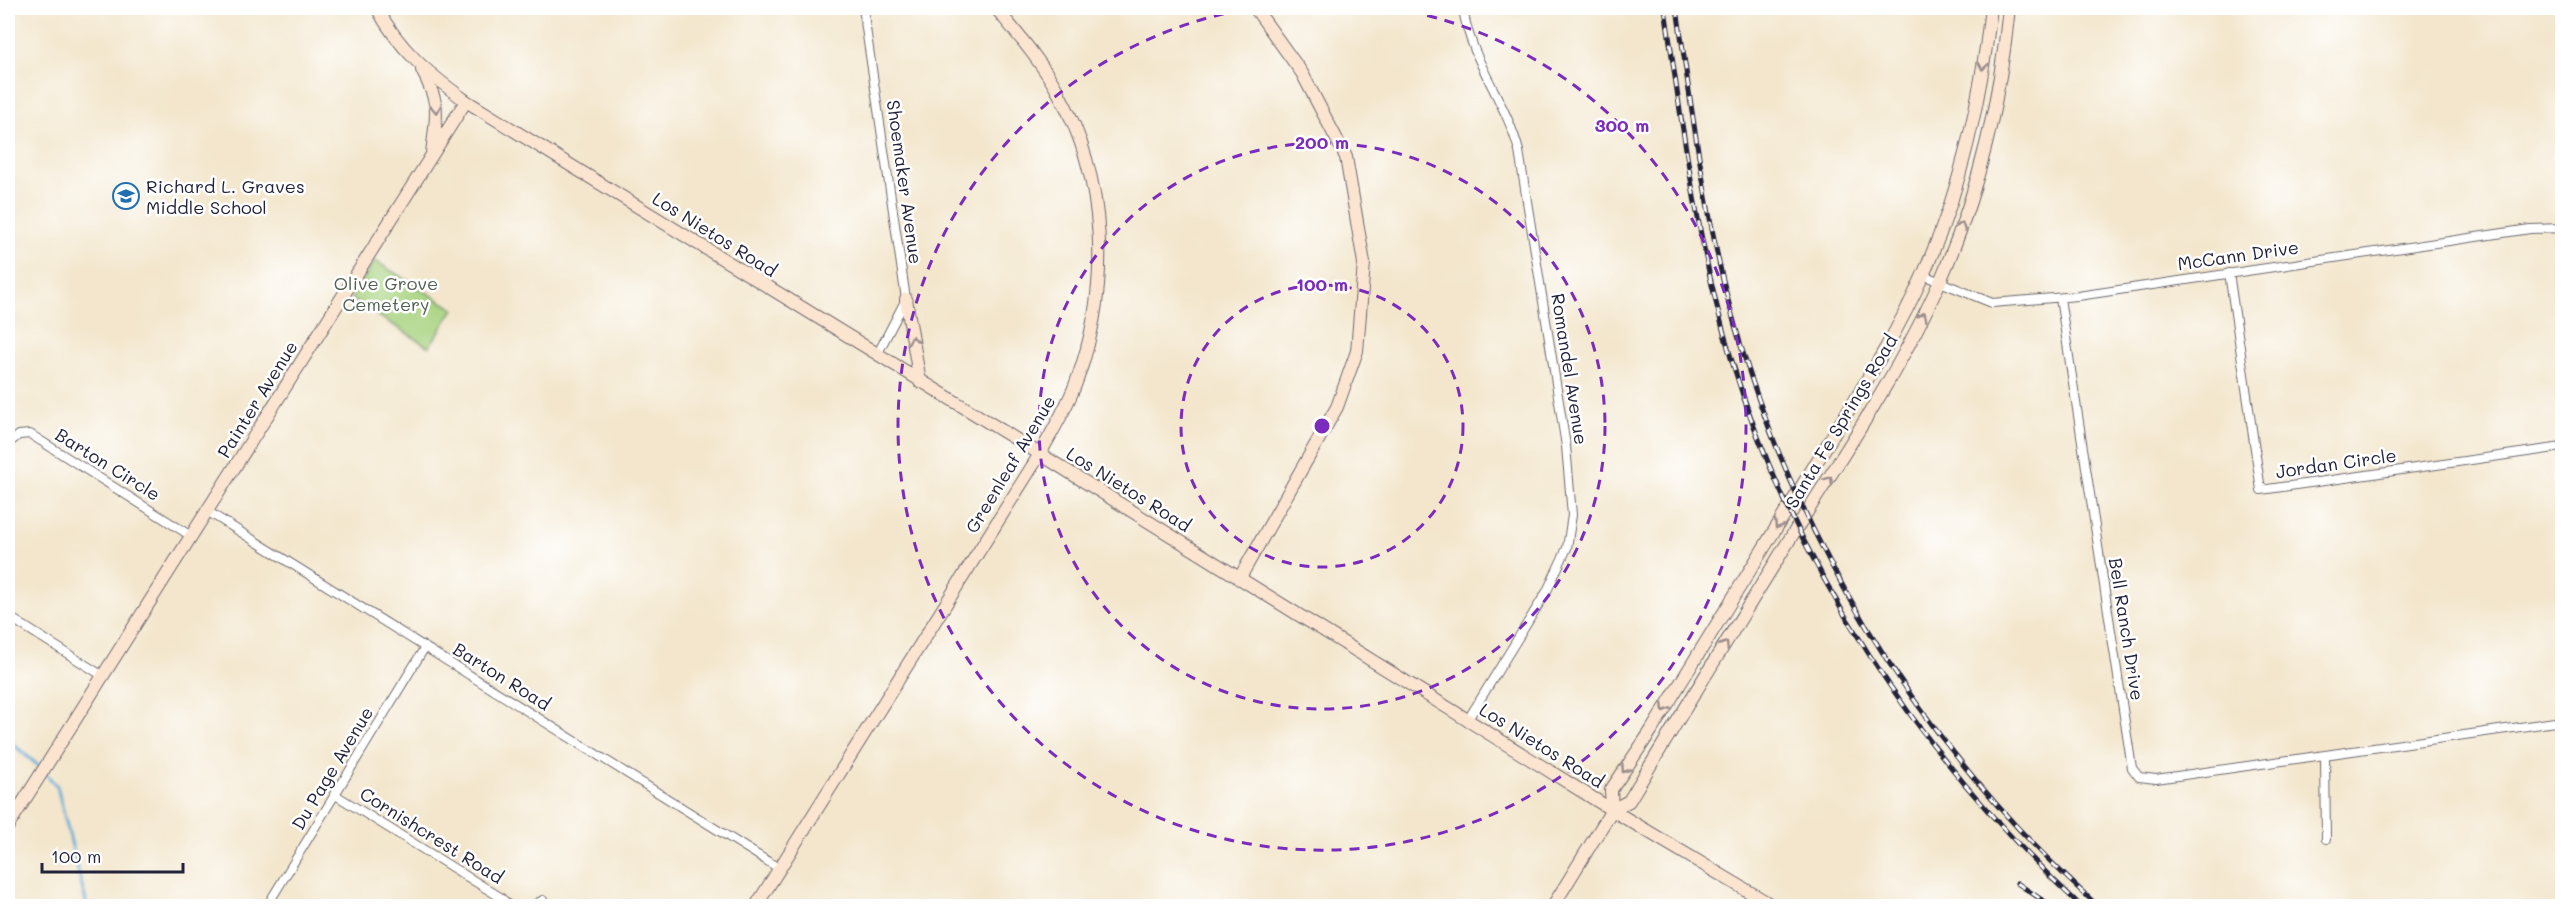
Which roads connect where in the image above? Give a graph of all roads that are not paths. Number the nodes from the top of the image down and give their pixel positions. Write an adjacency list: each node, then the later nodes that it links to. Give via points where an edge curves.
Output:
1 (376, 8): 8 (main road)
2 (863, 8): 16 (street, Shoemaker Avenue)
3 (996, 8): 21 (main road, Greenleaf Avenue, via 1037,58 1070,115 1089,170 1098,220 1100,280 1090,341 1071,396)
4 (1255, 8): 24 (main road, via 1302,73 1347,157 1364,264 1357,351 1337,407)
5 (1463, 8): 30 (street, Romandel Avenue, via 1466,30 1513,128 1519,151 1566,446 1572,515 1567,548 1547,591)
6 (1990, 8): 13 (main road, Santa Fe Springs Road, one-way to 13, via 1970,130 1952,196)
7 (2009, 8): 14 (main road, Santa Fe Springs Road, one-way to 7, via 1977,179 1997,95)
8 (420, 66): 9 (main road); 10 (main road, one-way to 10, via 436,102)
9 (466, 101): 10 (main road, Painter Avenue); 17 (main road, Los Nietos Road)
10 (432, 156): 22 (main road, Painter Avenue)
11 (2562, 228): 12 (street, McCann Drive, via 2530,229)
12 (2229, 273): 15 (street, McCann Drive); 20 (street, Jordan Circle, via 2261,490)
13 (1923, 275): 14 (street, McCann Drive); 28 (main road, Santa Fe Springs Road, one-way to 28, via 1874,367)
14 (1940, 281): 15 (street, McCann Drive, via 1992,303); 29 (main road, Santa Fe Springs Road, one-way to 14, via 1876,403)
15 (2060, 298): 32 (street, Bell Ranch Drive, via 2132,768 2139,777 2156,779)
16 (906, 299): 17 (street); 18 (main road, one-way to 16)
17 (877, 355): 18 (main road, Los Nietos Road)
18 (920, 382): 21 (main road, Los Nietos Road)
19 (8, 444): 23 (street, Barton Circle, via 19,435 30,434)
20 (2562, 447)
21 (1040, 454): 24 (main road, Los Nietos Road); 37 (main road, Greenleaf Avenue)
22 (207, 511): 23 (main road, Painter Avenue); 26 (street, Barton Road)
23 (191, 536): 27 (main road, Painter Avenue)
24 (1239, 579): 30 (main road, Los Nietos Road)
25 (8, 616): 27 (street)
26 (425, 647): 33 (street, Du Page Avenue); 37 (street, Barton Road)
27 (103, 676): 35 (main road, Painter Avenue)
28 (1680, 685): 29 (main road); 34 (main road, Santa Fe Springs Road, one-way to 34, via 1611,790)
29 (1694, 695): 34 (main road, Santa Fe Springs Road, via 1629,801)
30 (1467, 721): 34 (main road, Los Nietos Road)
31 (2562, 721): 32 (street, Bell Ranch Drive)
32 (2325, 756): 36 (street)
33 (334, 794): 39 (street, Du Page Avenue); 40 (street, Cornishcrest Road)
34 (1612, 810): 43 (main road, Santa Fe Springs Road); 44 (main road, Los Nietos Road)
35 (8, 826)
36 (2326, 839)
37 (780, 869): 42 (main road, Greenleaf Avenue)
38 (543, 900): 41 (street)
39 (268, 906)
40 (510, 906)
41 (532, 906)
42 (756, 906)
43 (1553, 906)
44 (1773, 906)

